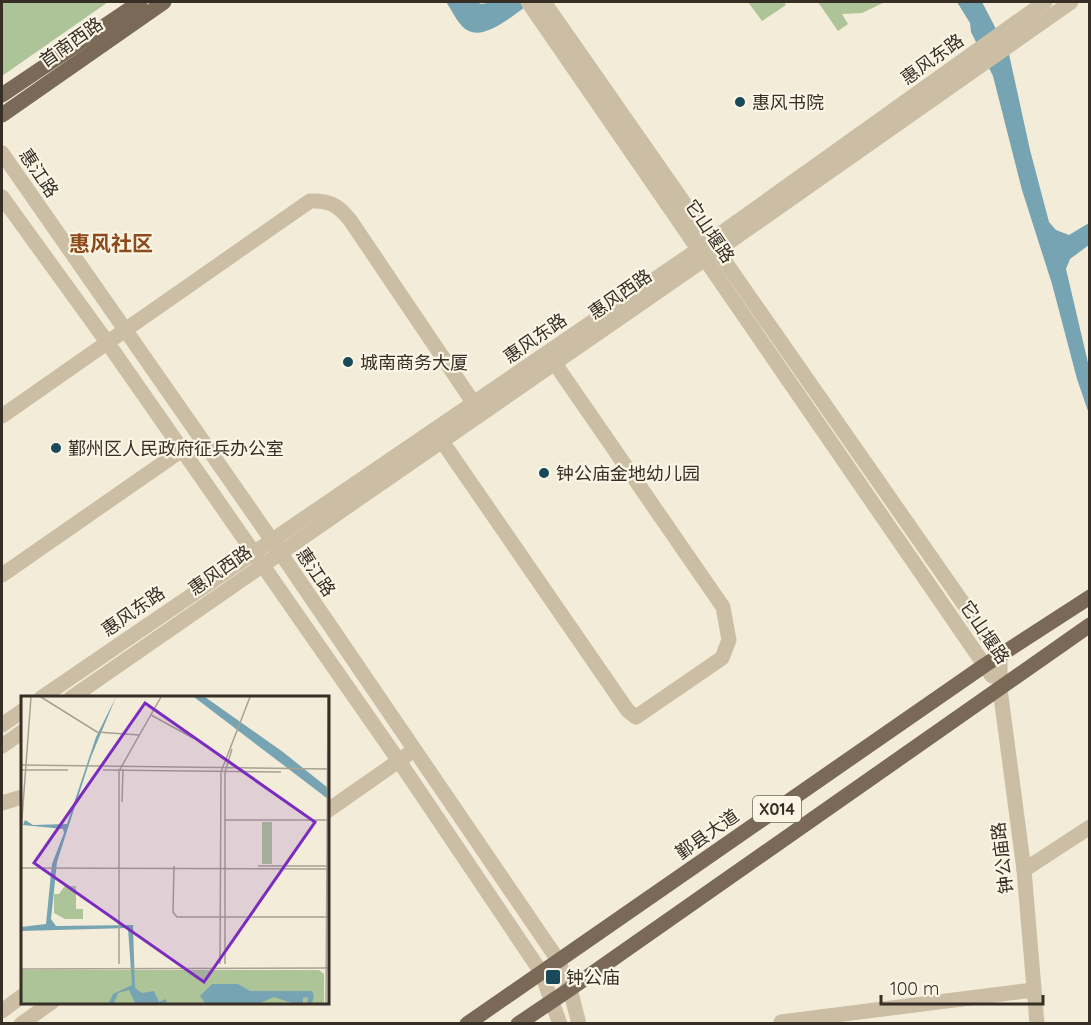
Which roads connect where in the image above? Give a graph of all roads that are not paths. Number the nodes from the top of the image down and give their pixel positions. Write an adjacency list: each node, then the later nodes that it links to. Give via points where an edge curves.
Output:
1 (140, 2): 8 (main road, 首南西路)
2 (164, 2): 9 (main road, 首南西路)
3 (528, 2): 12 (street, 它山堰路)
4 (544, 2): 12 (street, 它山堰路)
5 (1045, 2): 7 (street)
6 (1071, 2): 7 (street)
7 (1005, 39): 12 (street, 惠风东路)
8 (2, 95)
9 (2, 115)
10 (2, 153): 13 (street, 惠江路)
11 (2, 198): 14 (street)
12 (708, 250): 15 (street, 惠风东路); 25 (street, 它山堰路); 26 (street, 它山堰路)
13 (124, 330): 14 (street); 16 (street, via 310,201 332,202 350,220); 20 (street, 惠江路)
14 (107, 342): 17 (street); 19 (street)
15 (551, 358): 16 (street, 惠风西路); 18 (street, via 723,607 729,640 722,658 646,711 636,717 628,711)
16 (478, 409): 18 (street, 惠风西路)
17 (2, 416)
18 (438, 435): 20 (street, 惠风西路)
19 (182, 450): 21 (street); 22 (street)
20 (275, 546): 21 (street, 惠风西路); 34 (street, 惠江路)
21 (258, 558): 28 (street, 惠风东路); 29 (street, 惠风西路); 35 (street)
22 (2, 574)
23 (1089, 597): 25 (main road, 鄞县大道 / X014)
24 (1089, 625): 27 (main road, X014)
25 (1000, 656): 26 (main road, 鄞县大道 / X014); 27 (street, 它山堰路)
26 (985, 665): 27 (street, 它山堰路); 41 (main road, 鄞县大道 / X014)
27 (1000, 689): 40 (street, 钟公庙路); 43 (main road, X014)
28 (44, 696)
29 (74, 696)
30 (21, 712): 31 (street)
31 (2, 725)
32 (21, 733): 33 (street)
33 (2, 746)
34 (415, 750): 35 (street); 41 (street, 惠江路)
35 (399, 761): 38 (street); 42 (street)
36 (21, 797): 37 (street)
37 (2, 803)
38 (328, 810)
39 (1089, 827): 40 (street)
40 (1024, 870): 44 (street, 钟公庙路)
41 (558, 960): 42 (main road, 鄞县大道 / X014); 43 (street, 惠江路)
42 (541, 972): 46 (street); 51 (main road, 鄞县大道 / X014)
43 (570, 989): 46 (main road, X014); 54 (street, 惠江路)
44 (1034, 990): 49 (street); 55 (street, 钟公庙路)
45 (21, 997): 48 (street)
46 (553, 1000): 52 (main road, X014); 53 (street)
47 (49, 1004): 50 (street)
48 (2, 1011)
49 (781, 1022)
50 (21, 1023)
51 (467, 1023)
52 (518, 1023)
53 (560, 1023)
54 (579, 1023)
55 (1037, 1023)

